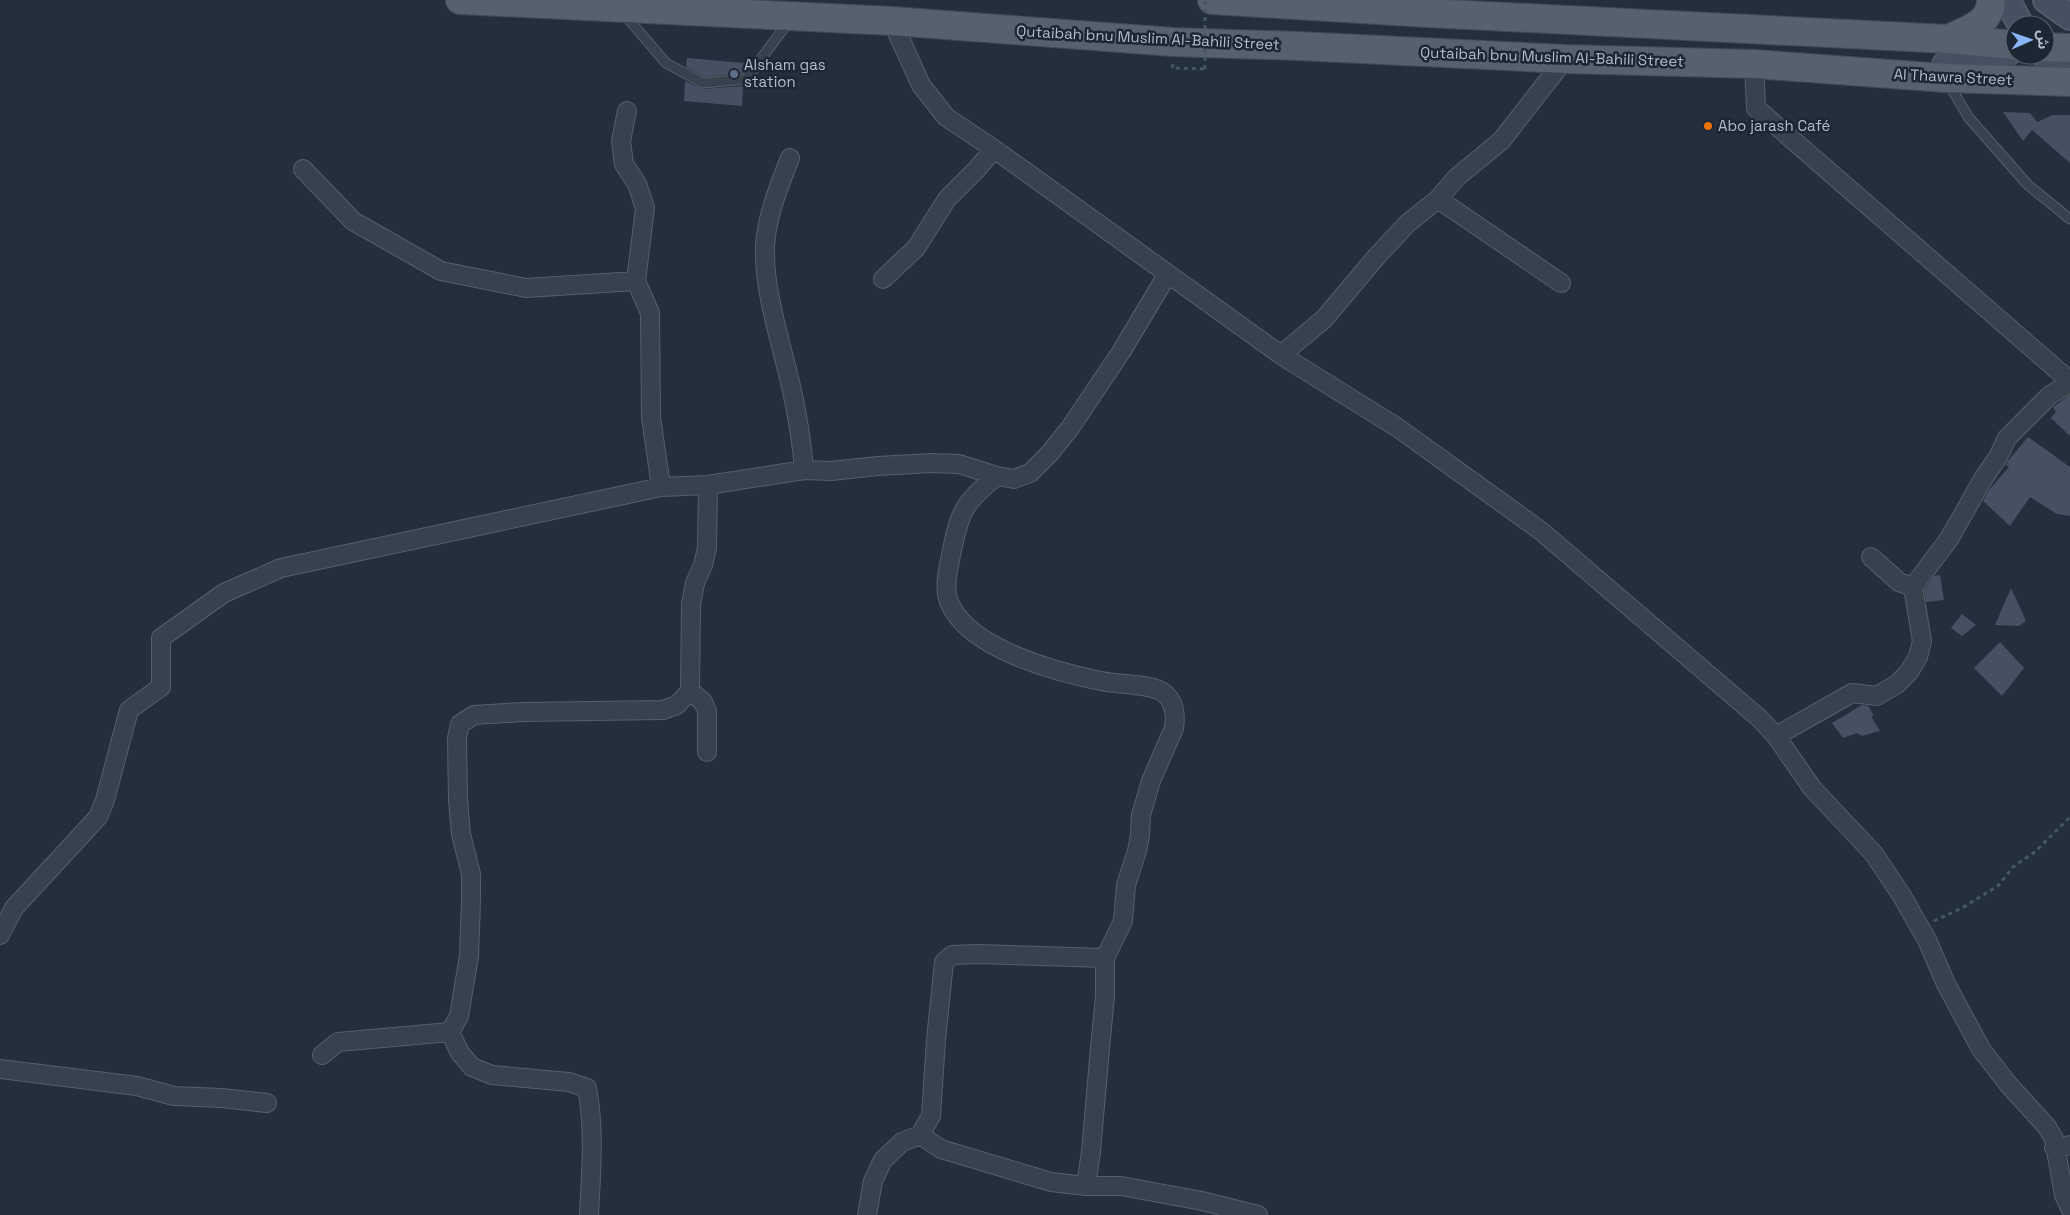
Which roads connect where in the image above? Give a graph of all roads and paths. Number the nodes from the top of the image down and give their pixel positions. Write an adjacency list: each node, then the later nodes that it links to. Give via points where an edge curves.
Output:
1 (460, 0): 10 (main road, Qutaibah bnu Muslim Al-Bahili Street)
2 (1205, 0): 24 (path, bridge, via 1205,69)
3 (1212, 0): 8 (main road)
4 (1991, 0): 16 (main road, via 1991,8 1981,23)
5 (2007, 0): 11 (main road)
6 (2022, 0): 12 (main road)
7 (2046, 0): 14 (main road)
8 (1264, 1): 9 (main road)
9 (1428, 7): 16 (main road)
10 (619, 8): 13 (main road, Qutaibah bnu Muslim Al-Bahili Street); 13 (lane, via 666,63 704,83 746,79)
11 (2015, 15)
12 (2021, 15)
13 (793, 16): 15 (main road, Qutaibah bnu Muslim Al-Bahili Street)
14 (2070, 17)
15 (892, 21): 21 (main road, Qutaibah bnu Muslim Al-Bahili Street, via 1173,42); 30 (street, via 921,85 946,117)
16 (1948, 39): 17 (main road)
17 (2005, 44)
18 (2055, 47): 19 (main road)
19 (2070, 48)
20 (2005, 58): 25 (main road, via 1998,63 1973,66 1850,60)
21 (1565, 59): 23 (main road, Qutaibah bnu Muslim Al-Bahili Street); 33 (street, via 1501,140 1457,176)
22 (2055, 63): 26 (main road)
23 (1754, 64): 25 (main road, Qutaibah bnu Muslim Al-Bahili Street); 40 (street, via 1756,108)
24 (1172, 68)
25 (1835, 69): 27 (main road, Al Thawra Street)
26 (2070, 74)
27 (1946, 78): 28 (main road, Al Thawra Street); 34 (lane, via 1969,118 2028,185)
28 (2070, 82)
29 (627, 111): 37 (street, via 621,141 624,164 637,184 645,208)
30 (994, 149): 35 (street); 36 (street, via 947,199 916,248)
31 (790, 158): 41 (street, via 769,218 765,244 766,272 772,317 784,355 802,442)
32 (303, 169): 37 (street, via 353,221 441,271 526,288)
33 (1438, 199): 38 (street); 39 (street, via 1403,228 1324,319)
34 (2070, 219)
35 (1167, 275): 39 (street); 42 (street, via 1122,352 1050,453 1030,472 1014,479)
36 (883, 279)
37 (636, 281): 44 (street, via 650,313 651,417)
38 (1561, 283)
39 (1281, 355): 48 (street, via 1398,428 1541,531 1733,694)
40 (2070, 382): 46 (street, via 2050,394 2006,438 1998,458 1948,539)
41 (804, 470): 42 (street, via 831,471 932,462 959,464); 43 (street)
42 (997, 476): 53 (street, via 968,501 958,522 946,587 949,603 959,619 978,637 1034,662 1102,682 1158,689 1174,706 1174,728 1151,781 1141,815 1138,843 1126,885 1123,920)
43 (708, 485): 44 (street); 47 (street, via 707,548 691,604)
44 (662, 487): 52 (street, via 282,568 224,593 161,638 161,687 129,710 98,817 14,908)
45 (1871, 557): 46 (street, via 1900,582)
46 (1913, 587): 48 (street, via 1922,641 1909,672 1877,696 1852,693)
47 (690, 691): 49 (street, via 703,702 707,711); 54 (street, via 677,705 663,710 474,715 460,724 457,738 458,800 472,900 469,956 458,1016)
48 (1776, 736): 51 (street, via 1812,788 1874,854)
49 (707, 752)
50 (2070, 817): 51 (path, via 2036,851 2013,867 1998,886 1962,908)
51 (1920, 927): 59 (street, via 1981,1049)
52 (0, 935)
53 (1105, 958): 58 (street, via 976,954 952,955 944,962 931,1116); 60 (street, via 1102,1031)
54 (450, 1032): 55 (street, via 338,1042); 62 (street, via 472,1067 492,1075 569,1082 587,1088 591,1108 592,1158)
55 (322, 1054)
56 (0, 1069): 57 (street, via 137,1086 174,1096)
57 (267, 1103)
58 (920, 1135): 60 (street, via 942,1149 965,1157 1051,1182); 63 (street, via 902,1142 883,1160 873,1181)
59 (2062, 1147): 61 (street, via 2064,1195)
60 (1086, 1186): 64 (street, via 1121,1186)
61 (2070, 1208)
62 (589, 1215)
63 (866, 1215)
64 (1258, 1215)

